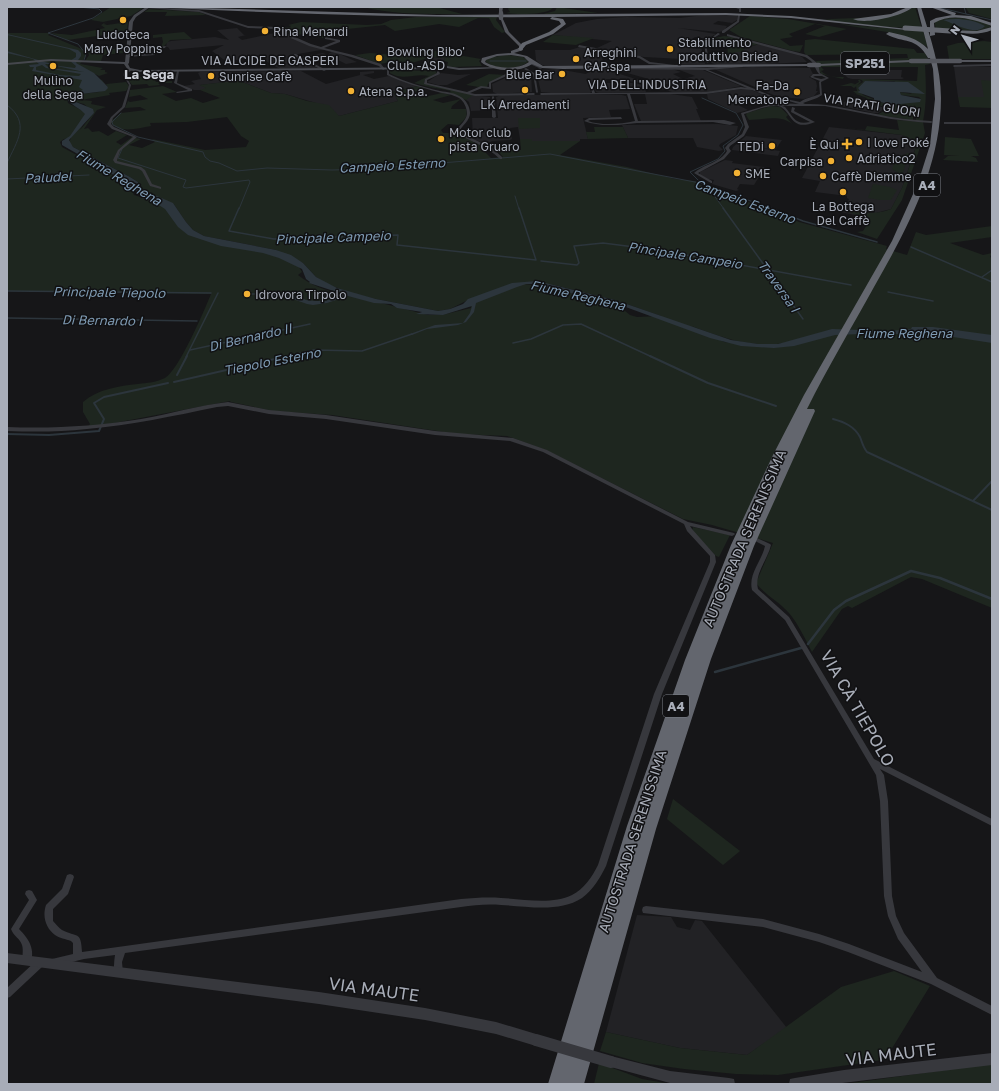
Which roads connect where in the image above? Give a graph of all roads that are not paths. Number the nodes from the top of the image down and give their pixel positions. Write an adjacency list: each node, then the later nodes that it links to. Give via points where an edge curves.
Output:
1 (147, 7): 38 (street, via 199,11 248,27 279,28 289,36); 40 (main road, via 132,19)
2 (170, 7): 13 (highway)
3 (188, 7): 9 (highway)
4 (501, 7): 27 (main road, bridge, via 501,18)
5 (734, 7): 29 (street, via 740,8 738,21)
6 (912, 7): 21 (highway, via 902,13 864,19)
7 (918, 7): 68 (highway, AUTOSTRADA SERENISSIMA / A4)
8 (932, 7): 26 (highway, via 982,20)
9 (208, 8): 10 (highway); 17 (highway)
10 (262, 8)
11 (556, 9): 18 (highway, via 541,13)
12 (574, 9): 15 (highway)
13 (229, 10): 16 (highway); 19 (highway)
14 (380, 11): 17 (highway)
15 (625, 14): 18 (highway); 20 (highway, via 711,13); 21 (highway, via 719,12); 24 (highway)
16 (282, 15)
17 (446, 15): 18 (highway)
18 (495, 15): 19 (highway); 34 (highway, via 543,17 564,22 562,26)
19 (461, 16): 23 (highway)
20 (777, 16): 28 (highway); 68 (highway, via 908,39 928,50)
21 (788, 16): 28 (highway)
22 (928, 17): 30 (highway, AUTOSTRADA SERENISSIMA / A4)
23 (390, 19)
24 (578, 21)
25 (570, 24): 39 (highway)
26 (992, 26): 28 (highway, bridge, via 981,32); 30 (highway, via 970,18 940,18 932,22)
27 (506, 29): 31 (main road); 41 (main road, via 520,44)
28 (906, 29)
29 (727, 33): 32 (street); 32 (street); 35 (street); 35 (street)
30 (932, 36): 106 (highway, AUTOSTRADA SERENISSIMA / A4, via 942,81 942,122 938,145 927,184 911,224)
31 (516, 37): 34 (highway, via 525,40); 39 (main road)
32 (714, 37): 50 (street, via 705,43)
33 (326, 38): 38 (street, via 340,41)
34 (538, 39): 39 (highway)
35 (750, 40): 46 (street)
36 (579, 46): 53 (street, via 640,56 646,62)
37 (165, 47): 40 (street)
38 (321, 48): 65 (street)
39 (529, 48): 41 (highway); 47 (main road)
40 (128, 49): 45 (main road)
41 (521, 49): 43 (main road)
42 (154, 54): 45 (street)
43 (503, 54): 47 (main road, SP251, via 517,55); 52 (main road, SP251, via 484,59)
44 (295, 55): 69 (street)
45 (128, 56): 49 (main road)
46 (808, 57): 75 (street, via 816,71); 76 (street)
47 (531, 61): 62 (main road, SP251, via 524,66); 63 (main road, SP251, via 542,67); 70 (street)
48 (992, 61): 55 (main road, SP251, bridge)
49 (125, 63): 51 (main road, via 42,60); 71 (main road)
50 (707, 63): 53 (street); 58 (street)
51 (7, 64)
52 (484, 64): 60 (main road, VIA ALCIDE DE GASPERI / SP251); 61 (main road, SP251)
53 (664, 65): 57 (street)
54 (992, 65): 56 (street)
55 (745, 66): 57 (main road, SP251); 58 (street); 58 (street)
56 (954, 66)
57 (653, 67): 64 (main road, SP251)
58 (715, 67): 67 (street); 87 (street, via 713,70 717,73)
59 (441, 68): 60 (main road, VIA ALCIDE DE GASPERI / SP251); 65 (main road, VIA ALCIDE DE GASPERI); 85 (street, via 439,73 425,83)
60 (472, 68): 61 (main road, VIA ALCIDE DE GASPERI / SP251)
61 (498, 68): 62 (main road, SP251)
62 (512, 68): 66 (main road, SP251)
63 (563, 68): 64 (main road, SP251); 70 (main road, SP251)
64 (614, 68): 67 (street)
65 (386, 69): 69 (main road, VIA ALCIDE DE GASPERI); 103 (street, via 388,74 452,94 465,101 467,118 457,132 491,148)
66 (525, 69): 70 (main road, SP251); 74 (street)
67 (703, 69): 80 (street, VIA PRATI GUORI)
68 (936, 69): 106 (highway, AUTOSTRADA SERENISSIMA / A4, via 936,122 933,145 922,183 899,235)
69 (325, 70): 72 (main road, VIA ALCIDE DE GASPERI)
70 (540, 70): 74 (street)
71 (128, 71): 72 (main road, VIA ALCIDE DE GASPERI); 105 (street, via 124,76 130,85 123,107 109,124 135,137 119,151 115,160 140,168 151,185)
72 (178, 71): 84 (street, via 175,83 191,90)
73 (510, 73): 81 (street, via 490,83)
74 (534, 74): 86 (street)
75 (812, 75): 76 (street); 78 (street, via 811,77)
76 (823, 75): 77 (street, via 828,78)
77 (823, 80): 78 (street); 95 (street, via 820,82 821,94)
78 (817, 81): 93 (street, via 819,90 816,95 804,99)
79 (591, 84): 88 (street)
80 (748, 87): 82 (street); 83 (street, VIA PRATI GUORI); 87 (street)
81 (490, 88): 85 (street, via 482,87); 90 (street, via 483,92); 91 (street, via 491,93)
82 (741, 88): 83 (street, VIA DELL'INDUSTRIA); 89 (street, VIA DELL'INDUSTRIA, via 715,93)
83 (754, 89): 94 (street, VIA PRATI GUORI, via 773,97)
84 (177, 92)
85 (462, 92): 90 (street)
86 (537, 93): 88 (street, VIA DELL'INDUSTRIA); 91 (street, VIA DELL'INDUSTRIA)
87 (766, 93): 93 (street)
88 (594, 94): 89 (street, VIA DELL'INDUSTRIA)
89 (628, 94): 98 (street)
90 (488, 95): 91 (street); 92 (street)
91 (498, 95): 92 (street, VIA DELL'INDUSTRIA)
92 (493, 97): 96 (street)
93 (790, 99): 94 (street, via 781,100); 95 (street)
94 (777, 104): 95 (street, VIA PRATI GUORI); 95 (street, VIA PRATI GUORI, via 796,121 803,124 813,122 792,110); 104 (street, via 742,114 747,127 743,135 729,145 728,154 722,159 696,173)
95 (800, 104): 100 (street, VIA PRATI GUORI, via 825,106 892,119)
96 (494, 117)
97 (621, 118): 98 (street, via 586,121 588,124)
98 (637, 122): 99 (street)
99 (715, 122): 99 (street, via 730,124 734,123 727,121)
100 (931, 122)
101 (945, 122): 102 (street)
102 (992, 123)
103 (501, 158)
104 (711, 182)
105 (160, 188)
106 (854, 321): 107 (highway, AUTOSTRADA SERENISSIMA / A4)
107 (842, 345): 127 (highway, AUTOSTRADA SERENISSIMA / A4, via 809,395 772,469 737,545 692,660 635,826); 128 (highway, AUTOSTRADA SERENISSIMA / A4, via 784,464 748,546 704,659 648,829)
108 (7, 429): 109 (street, via 62,430 106,426 228,404 269,412 326,417 435,433 511,439 545,451)
109 (686, 523): 110 (street); 117 (street, via 689,530 713,556 713,562 658,694 602,866 586,890 564,902 461,903)
110 (732, 534)
111 (757, 540): 112 (street, VIA CÀ TIEPOLO, via 768,545 768,550 754,578 754,590 787,619)
112 (872, 761): 113 (street); 123 (street, VIA CÀ TIEPOLO, via 882,784 888,896 892,916 901,936)
113 (992, 823)
114 (70, 877): 118 (street, via 65,891 49,908 49,922 59,933 77,941)
115 (29, 894): 120 (street, via 33,900 32,904 15,929 25,941 28,949)
116 (646, 910): 123 (street, via 763,923 849,948)
117 (121, 950): 118 (street); 122 (street)
118 (78, 957): 121 (street)
119 (7, 958): 120 (street, VIA MAUTE)
120 (27, 961): 121 (street, VIA MAUTE)
121 (43, 963): 122 (street, VIA MAUTE); 124 (street)
122 (119, 973): 129 (street, VIA MAUTE, bridge, via 440,1016 496,1028 670,1077)
123 (934, 981): 125 (street)
124 (7, 994)
125 (992, 1011)
126 (992, 1059): 130 (street, VIA MAUTE)
127 (558, 1084)
128 (574, 1084)
129 (729, 1084)
130 (795, 1084)

